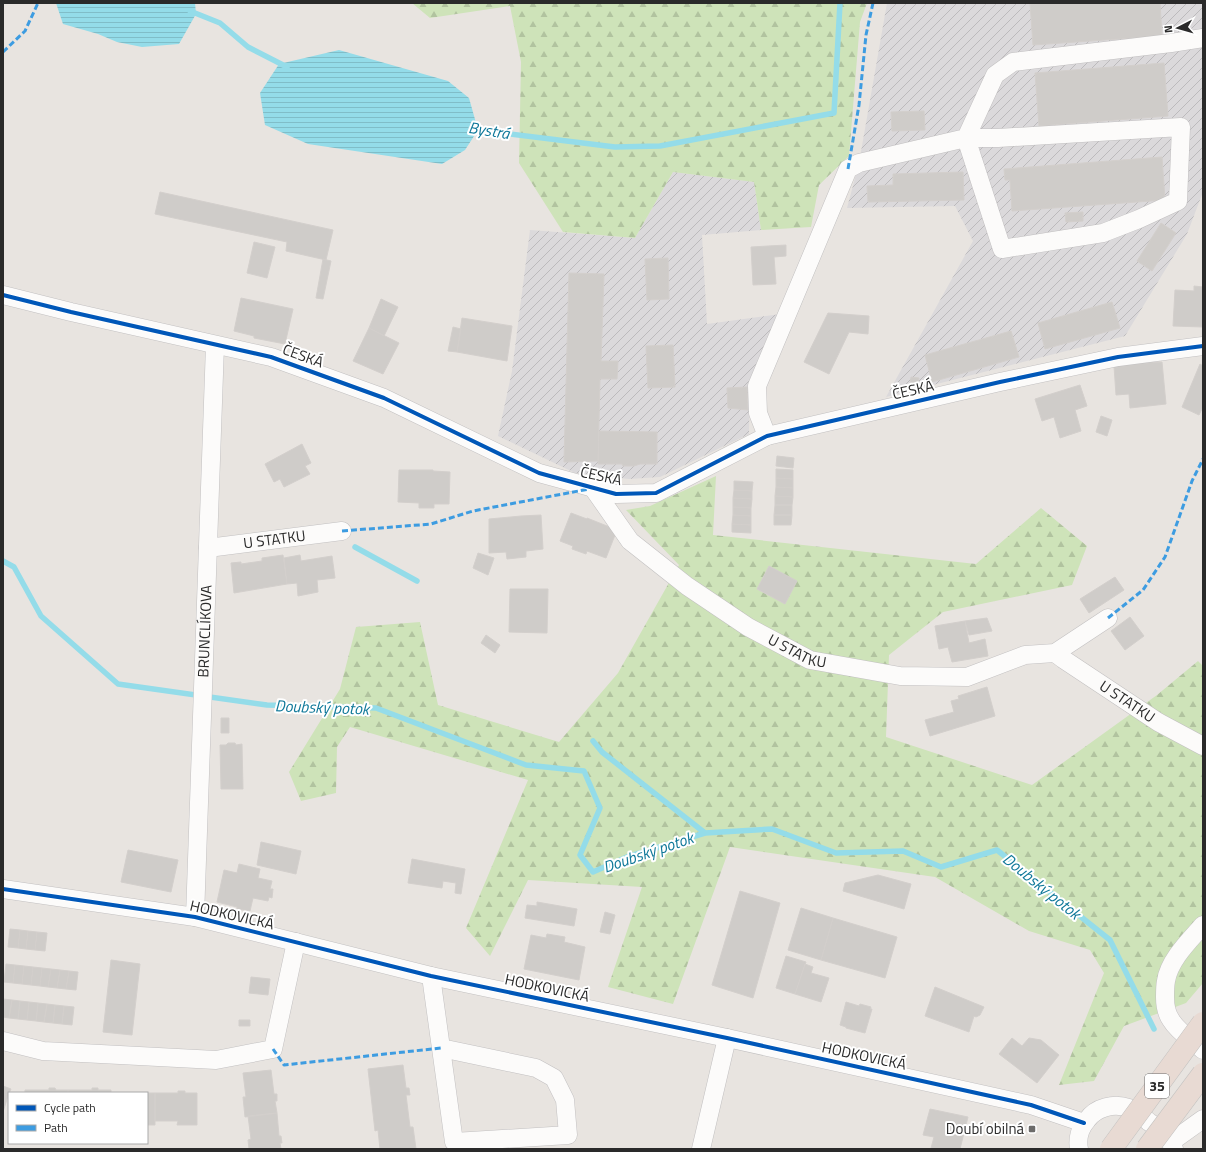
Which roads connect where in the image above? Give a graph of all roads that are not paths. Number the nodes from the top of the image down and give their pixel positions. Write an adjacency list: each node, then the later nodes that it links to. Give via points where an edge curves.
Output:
1 (1203, 38): 2 (street, via 1013,62 995,74)
2 (966, 138): 2 (street, via 1002,249 1104,234 1178,201 1181,127); 6 (street, via 859,163 848,169 757,386 758,413)
3 (3, 296): 4 (street, ČESKÁ)
4 (215, 345): 7 (street, ČESKÁ, via 271,358 384,398 539,473); 9 (street, BRUNCLÍKOVA)
5 (1203, 346): 6 (street, ČESKÁ, via 1118,357)
6 (767, 436): 7 (street, ČESKÁ, via 656,493 616,494)
7 (593, 488): 11 (street, U STATKU, via 630,541 687,586 748,627 810,660 900,676 967,677 1025,655)
8 (342, 531): 9 (street, U STATKU)
9 (208, 548): 14 (street, BRUNCLÍKOVA)
10 (1108, 618): 11 (street, U STATKU)
11 (1055, 653): 12 (street, U STATKU, via 1158,722)
12 (1203, 746)
13 (3, 889): 14 (street, HODKOVICKÁ)
14 (195, 917): 16 (street, HODKOVICKÁ)
15 (1203, 924): 22 (street, via 1170,968 1165,994 1171,1021)
16 (296, 942): 17 (street, HODKOVICKÁ); 20 (street, via 273,1049 216,1060 43,1051)
17 (431, 976): 19 (street, HODKOVICKÁ); 21 (street)
18 (1203, 1023): 29 (highway, 35, bridge)
19 (726, 1038): 25 (street, HODKOVICKÁ, via 1031,1105); 27 (street)
20 (3, 1041)
21 (441, 1048): 21 (street, via 454,1142 568,1135 565,1100 554,1078 536,1068)
22 (1203, 1050)
23 (1203, 1074): 30 (highway, 35, bridge)
24 (1203, 1120): 26 (street)
25 (1084, 1123): 26 (street, via 1093,1113 1104,1107 1124,1107 1162,1130); 28 (street)
26 (1172, 1146)
27 (701, 1149)
28 (1079, 1149)
29 (1111, 1149)
30 (1146, 1149)

